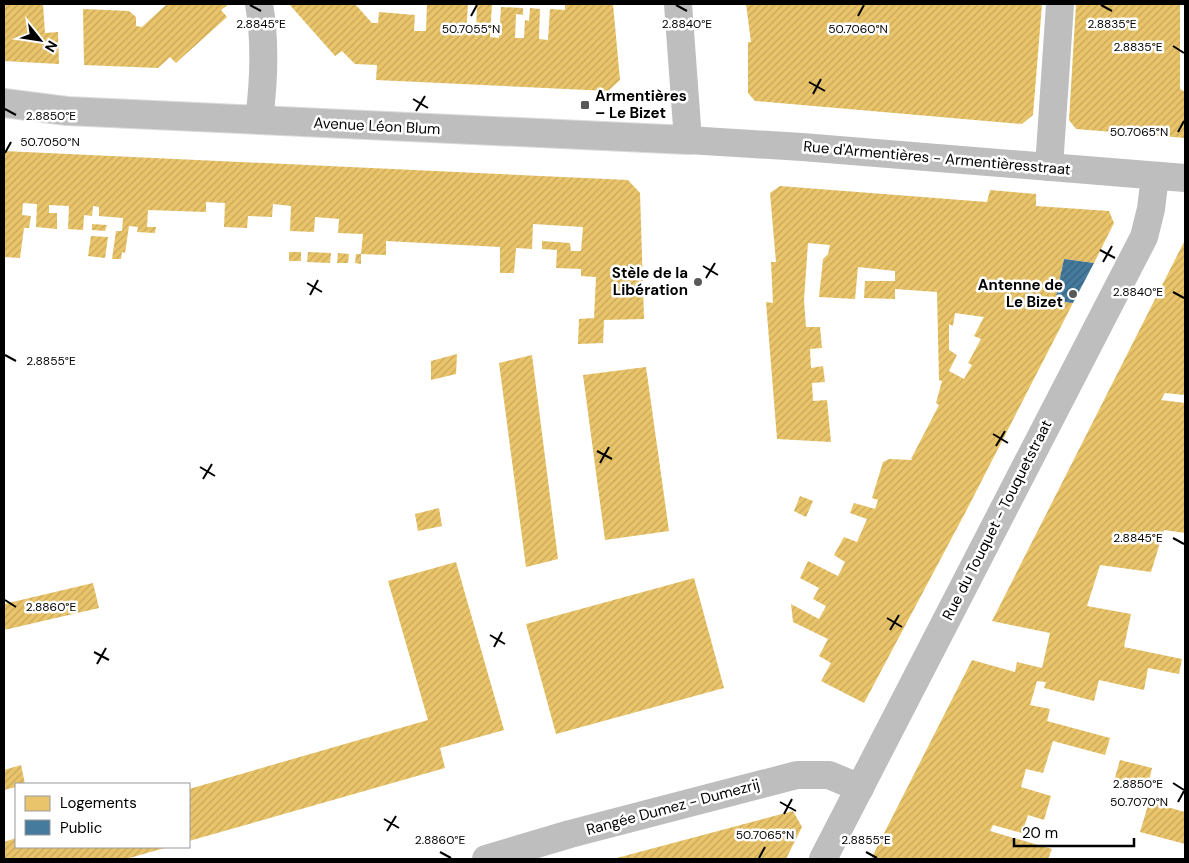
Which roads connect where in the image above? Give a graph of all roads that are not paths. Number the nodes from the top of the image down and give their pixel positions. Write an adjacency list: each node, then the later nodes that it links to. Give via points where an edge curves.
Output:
1 (259, 4): 7 (street, via 264,32)
2 (678, 4): 8 (street)
3 (1060, 4): 9 (street)
4 (4, 103): 5 (street, Avenue Léon Blum)
5 (67, 111): 6 (street, Avenue Léon Blum); 7 (street, Avenue Léon Blum)
6 (4, 115)
7 (259, 120): 8 (street, Avenue Léon Blum)
8 (688, 140): 9 (street, Rue d'Armentières - Armentièresstraat)
9 (1049, 167): 10 (street, Rue d'Armentières - Armentièresstraat)
10 (1156, 176): 11 (street, Rue d'Armentières - Armentièresstraat); 12 (street, Rue du Touquet - Touquetstraat, via 1144,237)
11 (1185, 178)
12 (860, 788): 13 (street, Rangée Dumez - Dumezrij, via 829,775 797,775); 14 (street, Rue du Touquet - Touquetstraat)
13 (486, 859)
14 (823, 859)

